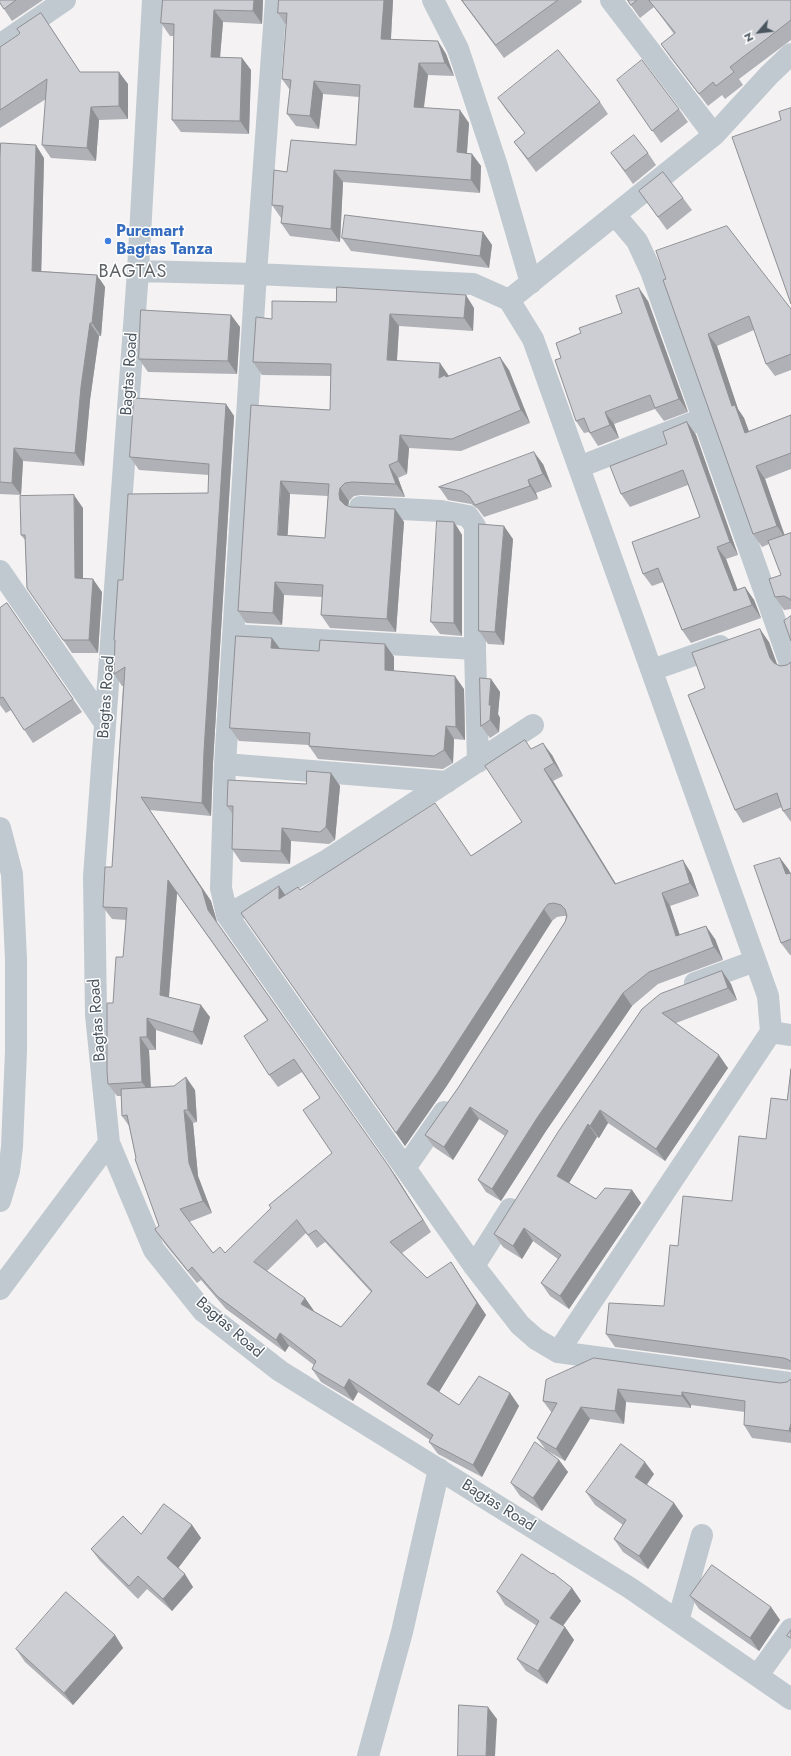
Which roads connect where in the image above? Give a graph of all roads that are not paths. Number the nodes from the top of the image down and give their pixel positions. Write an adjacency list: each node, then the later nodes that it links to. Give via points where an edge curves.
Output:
1 (65, 0): 6 (street)
2 (153, 0): 10 (street, Bagtas Road)
3 (276, 0): 11 (street)
4 (433, 0): 12 (street, via 458,49 497,166)
5 (611, 0): 8 (street)
6 (0, 45)
7 (791, 54): 8 (street)
8 (714, 134): 9 (street)
9 (615, 214): 12 (street); 14 (street, via 637,241 645,256)
10 (138, 271): 11 (street); 23 (street, Bagtas Road)
11 (256, 274): 13 (street, via 474,284); 19 (street)
12 (531, 283): 13 (street)
13 (509, 300): 15 (street, via 533,339)
14 (703, 419): 15 (street); 18 (street)
15 (579, 467): 22 (street)
16 (360, 507): 20 (street, via 441,511 468,516 475,526 476,539)
17 (0, 571): 23 (street)
18 (784, 623): 21 (street); 22 (street)
19 (233, 635): 20 (street); 26 (street)
20 (475, 649): 25 (street)
21 (791, 666)
22 (652, 670): 30 (street)
23 (105, 723): 34 (street, Bagtas Road, via 94,877 96,1015)
24 (533, 725): 25 (street)
25 (478, 762): 27 (street)
26 (225, 764): 27 (street); 29 (street, via 221,888)
27 (447, 782): 29 (street, via 326,861)
28 (0, 828): 37 (street, via 12,874 16,959 16,1051 12,1146 9,1171)
29 (227, 915): 35 (street)
30 (755, 961): 31 (street); 32 (street)
31 (676, 990)
32 (781, 1034): 40 (street)
33 (456, 1094): 35 (street)
34 (109, 1143): 39 (street); 42 (street, Bagtas Road, via 154,1250 204,1311 280,1372)
35 (405, 1168): 38 (street)
36 (521, 1192): 38 (street)
37 (0, 1201)
38 (474, 1266): 40 (street, via 520,1325 536,1339)
39 (0, 1289)
40 (558, 1352): 41 (street)
41 (791, 1383)
42 (439, 1469): 44 (street, Bagtas Road, via 630,1588); 48 (street, via 402,1632)
43 (702, 1535): 44 (street)
44 (678, 1621): 46 (street, Bagtas Road)
45 (791, 1629): 46 (street)
46 (758, 1675): 47 (street, Bagtas Road)
47 (791, 1699)
48 (368, 1756)

